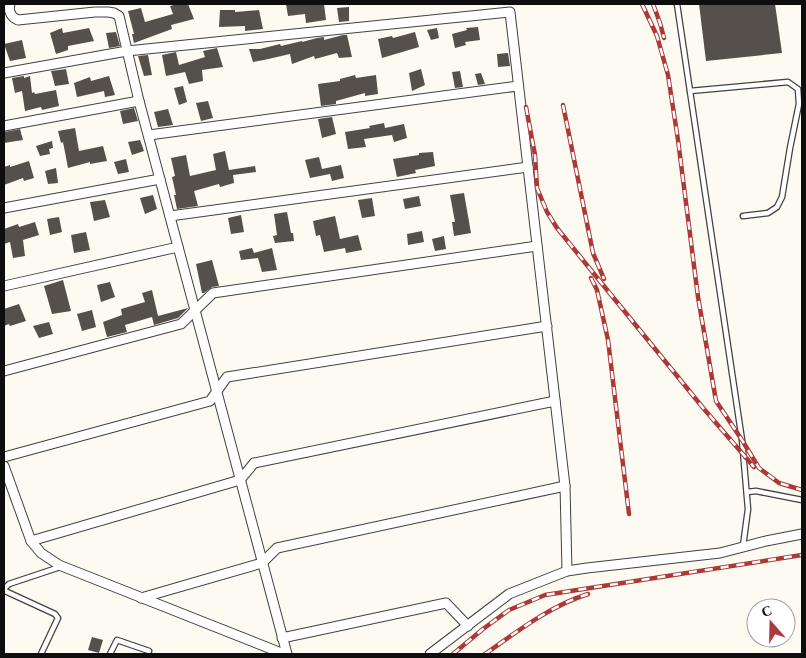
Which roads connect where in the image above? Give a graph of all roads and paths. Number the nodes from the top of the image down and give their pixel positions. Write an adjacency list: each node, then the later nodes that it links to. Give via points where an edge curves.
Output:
1 (10, 4): 3 (street, via 9,11 18,20 114,13 119,16)
2 (677, 4): 6 (lane)
3 (128, 51): 4 (street); 5 (street, via 510,12); 7 (street)
4 (4, 73)
5 (518, 86): 9 (street); 10 (street)
6 (690, 92): 14 (lane, via 788,82 798,89 799,104 777,208 768,213); 27 (lane)
7 (139, 102): 8 (street); 9 (street)
8 (4, 126)
9 (149, 135): 11 (street)
10 (528, 167): 13 (street); 15 (street)
11 (160, 179): 12 (street); 13 (street)
12 (4, 208)
13 (170, 216): 16 (street)
14 (743, 216)
15 (537, 246): 18 (street, via 213,293); 19 (street)
16 (178, 247): 17 (street); 18 (street)
17 (4, 286)
18 (195, 311): 20 (street, via 181,324); 21 (street)
19 (546, 326): 21 (street, via 227,377); 22 (street)
20 (4, 371)
21 (216, 390): 23 (street, via 210,401); 25 (street)
22 (555, 401): 25 (street, via 254,463); 26 (street)
23 (4, 457)
24 (4, 466): 30 (street)
25 (240, 480): 30 (street); 32 (street)
26 (565, 486): 32 (street, via 277,548); 34 (street)
27 (747, 492): 28 (lane); 31 (lane)
28 (802, 500)
29 (802, 534): 31 (street)
30 (31, 540): 33 (street, via 41,553)
31 (743, 547): 34 (street, via 720,553)
32 (262, 563): 35 (street); 37 (street)
33 (59, 565): 35 (street); 39 (lane, via 5,588 5,591 58,618)
34 (567, 571): 36 (street, via 509,594)
35 (141, 598): 41 (street)
36 (468, 626): 37 (street, via 446,603); 42 (street)
37 (282, 638): 41 (street)
38 (149, 651): 40 (lane, via 117,640)
39 (41, 654)
40 (110, 654)
41 (285, 654)
42 (430, 654)

